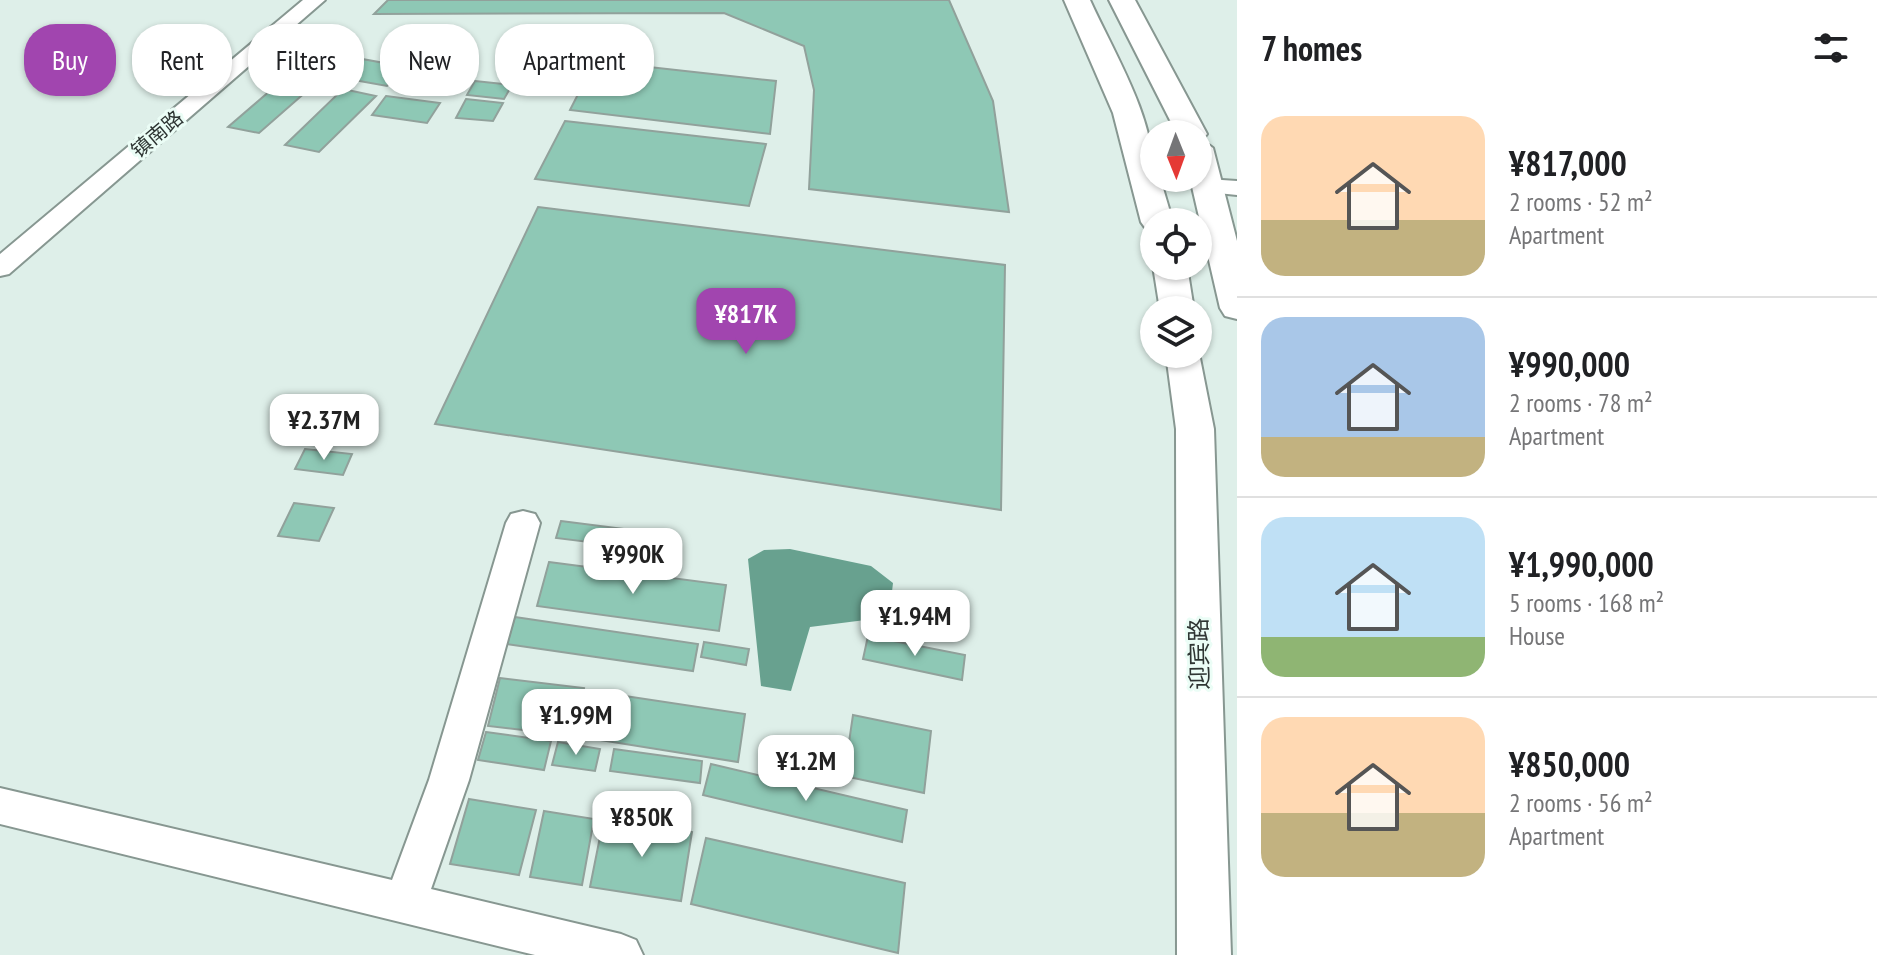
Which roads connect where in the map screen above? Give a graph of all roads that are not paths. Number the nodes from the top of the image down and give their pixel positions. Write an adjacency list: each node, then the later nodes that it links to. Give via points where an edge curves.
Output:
1 (315, 0): 7 (street, 镇南路)
2 (1077, 0): 6 (main road, via 1127,113)
3 (1122, 0): 4 (main road)
4 (1185, 120)
5 (1222, 187): 8 (main road)
6 (1153, 208)
7 (0, 268)
8 (1237, 308)
9 (1186, 368): 14 (main road, 迎宾路, via 1195,429)
10 (523, 523): 12 (street, via 449,780)
11 (0, 806): 12 (street)
12 (405, 902): 13 (street)
13 (621, 955)
14 (1204, 955)

